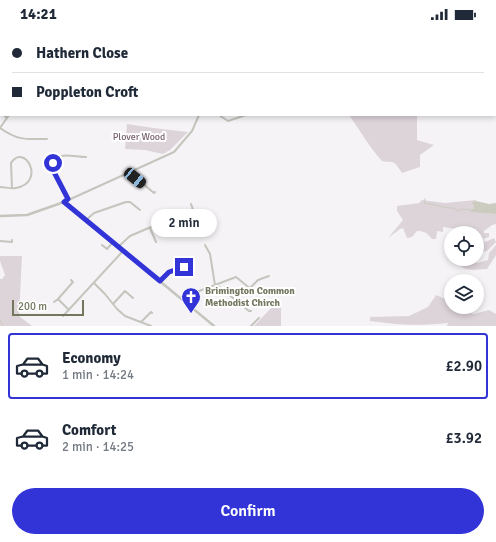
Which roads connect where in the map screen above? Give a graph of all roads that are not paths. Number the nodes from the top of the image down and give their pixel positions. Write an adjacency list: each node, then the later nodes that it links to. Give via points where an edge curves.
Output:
1 (198, 116): 8 (street, via 192,131 174,152)
2 (220, 116): 3 (street, via 228,121)
3 (243, 116)
4 (7, 118): 5 (street)
5 (0, 128): 6 (street, via 19,138)
6 (47, 138)
7 (86, 157): 12 (street, via 61,156 53,163 54,172)
8 (130, 171): 11 (street, via 135,178); 12 (street)
9 (0, 187): 10 (street)
10 (12, 188): 10 (street, via 25,184 30,179 30,163 25,158 12,160)
11 (155, 192)
12 (68, 199): 13 (street)
13 (64, 202): 17 (street, via 27,215); 19 (street)
14 (191, 204): 16 (street)
15 (140, 210): 19 (street, via 126,202 94,212)
16 (193, 210): 18 (street); 20 (street)
17 (0, 216)
18 (178, 216): 21 (street); 22 (street)
19 (86, 220): 25 (street)
20 (197, 220)
21 (150, 228): 26 (street); 29 (street, via 130,236)
22 (184, 230)
23 (12, 240): 24 (street)
24 (0, 241)
25 (113, 242): 28 (street, via 107,249); 29 (street)
26 (156, 242)
27 (205, 244): 38 (street, via 209,249)
28 (102, 245)
29 (118, 247): 30 (street)
30 (123, 251): 36 (street); 37 (street)
31 (174, 262): 33 (street)
32 (184, 267): 33 (street)
33 (176, 269): 36 (street)
34 (269, 276): 38 (street, via 258,280 251,289 236,277)
35 (71, 280): 40 (street, via 73,282)
36 (160, 281): 41 (street)
37 (94, 283): 43 (street); 44 (street)
38 (216, 285): 41 (street); 45 (street)
39 (133, 298): 43 (street, via 125,292)
40 (58, 299): 42 (street); 44 (street)
41 (182, 299): 51 (street)
42 (54, 302)
43 (113, 304): 49 (street, via 125,316)
44 (69, 310): 47 (street)
45 (251, 311)
46 (152, 313): 49 (street, via 150,312)
47 (63, 316)
48 (260, 318): 52 (street)
49 (141, 322): 50 (street)
50 (151, 326)
51 (214, 326)
52 (251, 326)

